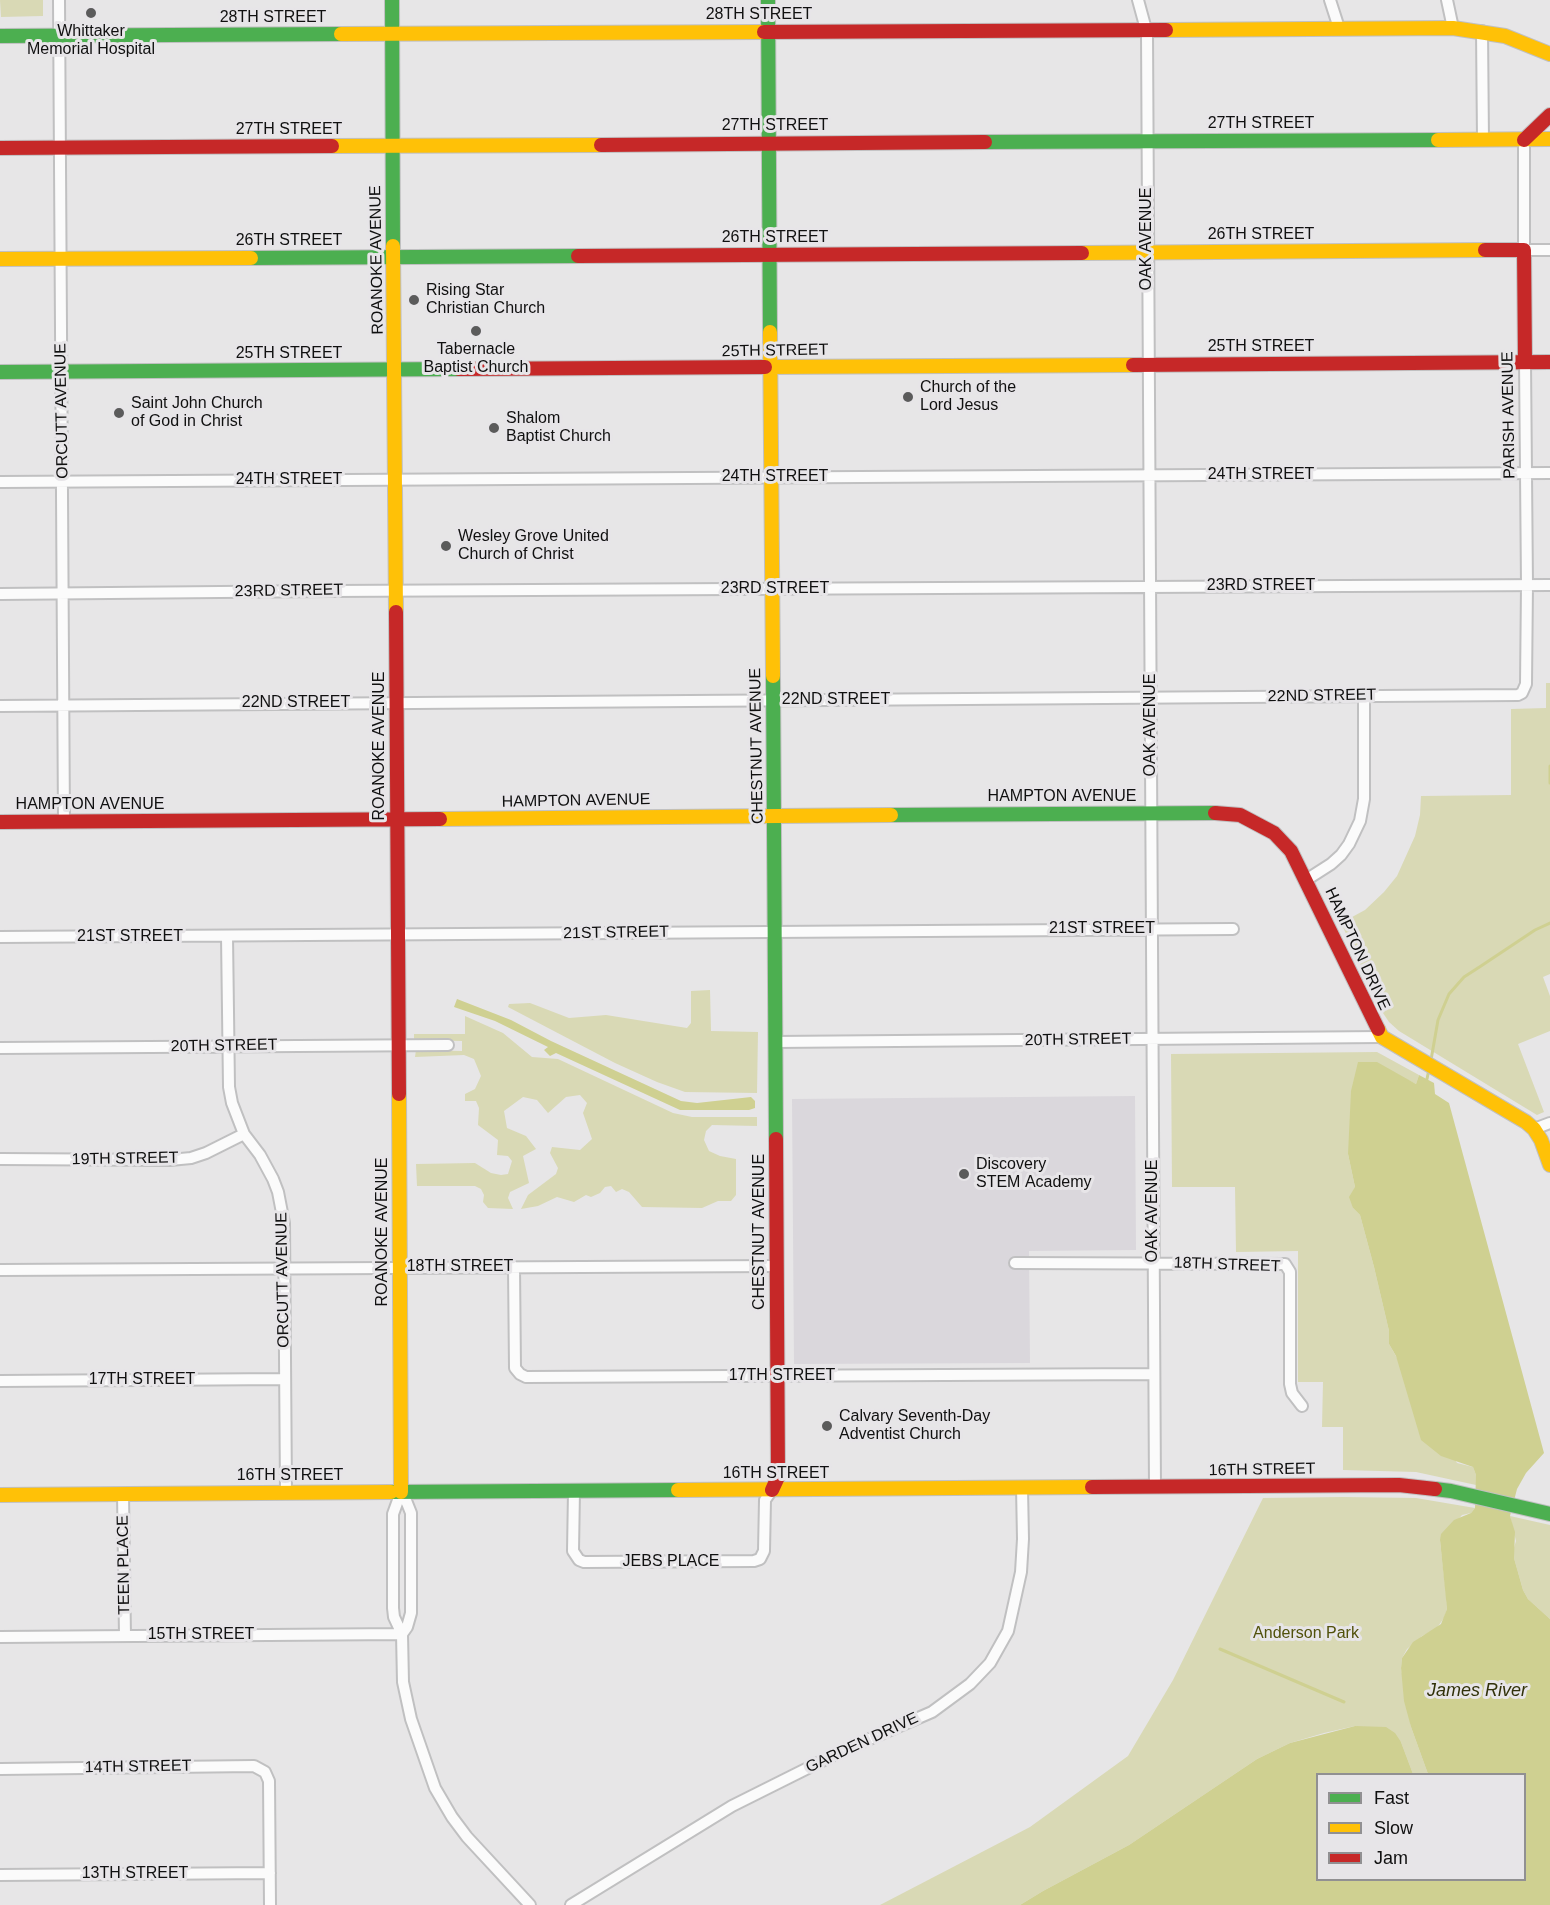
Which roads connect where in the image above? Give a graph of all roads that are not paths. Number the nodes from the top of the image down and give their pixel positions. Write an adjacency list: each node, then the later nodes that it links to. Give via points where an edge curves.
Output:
1 (59, 0): 13 (street, ORCUTT AVENUE)
2 (392, 0): 12 (main road, ROANOKE AVENUE)
3 (768, 0): 10 (main road, CHESTNUT AVENUE)
4 (1138, 0): 9 (street, OAK AVENUE)
5 (1330, 0): 8 (street)
6 (1447, 0): 7 (street)
7 (1453, 27): 8 (main road, 28TH STREET); 11 (main road, 28TH STREET)
8 (1339, 28): 9 (main road, 28TH STREET)
9 (1146, 29): 10 (main road, 28TH STREET); 20 (street, OAK AVENUE)
10 (769, 31): 12 (main road, 28TH STREET); 21 (main road, CHESTNUT AVENUE)
11 (1482, 31): 15 (main road, 28TH STREET); 18 (street)
12 (392, 34): 13 (main road, 28TH STREET); 22 (main road, ROANOKE AVENUE)
13 (59, 35): 14 (main road, 28TH STREET); 24 (street, ORCUTT AVENUE)
14 (0, 36)
15 (1550, 54)
16 (1550, 115): 19 (main road)
17 (1550, 139): 19 (main road, 27TH STREET)
18 (1484, 140): 19 (main road, 27TH STREET); 20 (main road, 27TH STREET)
19 (1524, 140): 25 (street, PARISH AVENUE)
20 (1147, 141): 21 (main road, 27TH STREET); 27 (street, OAK AVENUE)
21 (770, 143): 22 (main road, 27TH STREET); 28 (main road, CHESTNUT AVENUE)
22 (392, 146): 24 (main road, 27TH STREET); 29 (main road, ROANOKE AVENUE)
23 (0, 148): 24 (main road, 27TH STREET)
24 (60, 148): 31 (street, ORCUTT AVENUE)
25 (1524, 250): 26 (street, 26TH STREET); 27 (main road, 26TH STREET); 32 (main road, PARISH AVENUE)
26 (1550, 250)
27 (1148, 252): 28 (main road, 26TH STREET); 34 (street, OAK AVENUE)
28 (770, 254): 29 (main road, 26TH STREET); 35 (main road, CHESTNUT AVENUE)
29 (394, 257): 31 (main road, 26TH STREET); 36 (main road, ROANOKE AVENUE)
30 (0, 259): 31 (main road, 26TH STREET)
31 (61, 259): 38 (street, ORCUTT AVENUE)
32 (1525, 362): 33 (main road, 25TH STREET); 34 (main road, 25TH STREET); 40 (street, PARISH AVENUE)
33 (1550, 362)
34 (1148, 364): 35 (main road, 25TH STREET); 41 (street, OAK AVENUE)
35 (771, 367): 36 (main road, 25TH STREET); 42 (main road, CHESTNUT AVENUE)
36 (394, 370): 38 (main road, 25TH STREET); 43 (main road, ROANOKE AVENUE)
37 (0, 372): 38 (main road, 25TH STREET)
38 (61, 372): 45 (street, ORCUTT AVENUE)
39 (1550, 473): 40 (street, 24TH STREET)
40 (1526, 474): 41 (street, 24TH STREET); 46 (street, PARISH AVENUE)
41 (1149, 475): 42 (street, 24TH STREET); 48 (street, OAK AVENUE)
42 (771, 477): 43 (street, 24TH STREET); 49 (main road, CHESTNUT AVENUE)
43 (395, 480): 45 (street, 24TH STREET); 50 (main road, ROANOKE AVENUE)
44 (0, 482): 45 (street, 24TH STREET)
45 (63, 482): 52 (street, ORCUTT AVENUE)
46 (1527, 585): 47 (street, 23RD STREET); 48 (street, 23RD STREET); 53 (street, PARISH AVENUE)
47 (1550, 585)
48 (1150, 587): 49 (street, 23RD STREET); 55 (street, OAK AVENUE)
49 (772, 589): 50 (street, 23RD STREET); 56 (main road, CHESTNUT AVENUE)
50 (396, 591): 52 (street, 23RD STREET); 57 (main road, ROANOKE AVENUE)
51 (0, 594): 52 (street, 23RD STREET)
52 (63, 594): 58 (street, ORCUTT AVENUE)
53 (1525, 689): 54 (street, 22ND STREET, via 1518,695)
54 (1364, 696): 55 (street, 22ND STREET); 65 (street, via 1364,799 1360,821 1341,855)
55 (1151, 698): 56 (street, 22ND STREET); 60 (street, OAK AVENUE)
56 (773, 700): 57 (street, 22ND STREET); 61 (main road, CHESTNUT AVENUE)
57 (396, 703): 58 (street, 22ND STREET); 62 (main road, ROANOKE AVENUE)
58 (64, 704): 59 (street, 22ND STREET); 64 (street, ORCUTT AVENUE)
59 (0, 706)
60 (1152, 813): 61 (main road, HAMPTON AVENUE); 65 (main road, HAMPTON DRIVE, via 1225,813 1253,820 1284,843); 66 (street, OAK AVENUE)
61 (774, 815): 62 (main road, HAMPTON AVENUE); 68 (main road, CHESTNUT AVENUE)
62 (397, 820): 64 (main road, HAMPTON AVENUE); 69 (main road, ROANOKE AVENUE)
63 (0, 822): 64 (main road, HAMPTON AVENUE)
64 (64, 822)
65 (1306, 880): 72 (main road, HAMPTON DRIVE)
66 (1152, 929): 67 (street, 21ST STREET); 68 (street, 21ST STREET); 73 (street, OAK AVENUE)
67 (1233, 929)
68 (775, 931): 69 (street, 21ST STREET); 74 (main road, CHESTNUT AVENUE)
69 (398, 935): 70 (street, 21ST STREET); 75 (main road, ROANOKE AVENUE)
70 (227, 936): 71 (street, 21ST STREET); 76 (street, ORCUTT AVENUE)
71 (0, 937)
72 (1382, 1037): 73 (street, 20TH STREET); 80 (main road, HAMPTON DRIVE)
73 (1152, 1039): 74 (street, 20TH STREET); 85 (street, OAK AVENUE)
74 (775, 1042): 86 (main road, CHESTNUT AVENUE)
75 (399, 1044): 76 (street, 20TH STREET); 77 (street, 20TH STREET); 87 (main road, ROANOKE AVENUE)
76 (228, 1045): 78 (street, 20TH STREET); 81 (street, ORCUTT AVENUE, via 229,1087)
77 (448, 1045)
78 (0, 1048)
79 (1550, 1123): 80 (street)
80 (1534, 1129): 83 (main road)
81 (244, 1134): 82 (street, 19TH STREET, via 191,1158); 89 (street, ORCUTT AVENUE, via 278,1192 284,1223)
82 (0, 1159)
83 (1550, 1165)
84 (1016, 1263): 85 (street, 18TH STREET)
85 (1154, 1263): 91 (street, OAK AVENUE); 95 (street, 18TH STREET, via 1285,1264 1290,1272 1290,1384)
86 (777, 1266): 88 (street, 18TH STREET); 92 (main road, CHESTNUT AVENUE)
87 (400, 1267): 88 (street, 18TH STREET); 89 (street, 18TH STREET); 100 (main road, ROANOKE AVENUE)
88 (514, 1267): 92 (street, 17TH STREET, via 517,1376)
89 (284, 1269): 90 (street, 18TH STREET); 93 (street, ORCUTT AVENUE)
90 (0, 1270)
91 (1154, 1374): 92 (street, 17TH STREET); 96 (street, OAK AVENUE)
92 (778, 1376): 98 (main road, CHESTNUT AVENUE, via 778,1477)
93 (284, 1379): 94 (street, 17TH STREET); 101 (street, ORCUTT AVENUE)
94 (0, 1381)
95 (1302, 1406)
96 (1155, 1487): 97 (main road, 16TH STREET); 104 (main road, 16TH STREET, via 1399,1485 1436,1488)
97 (1022, 1488): 98 (main road, 16TH STREET); 113 (street, GARDEN DRIVE, via 1021,1572 1008,1631 990,1663 970,1684 932,1712 844,1750 732,1806)
98 (772, 1490): 99 (main road, 16TH STREET); 99 (street, JEBS PLACE, via 765,1500 764,1551 760,1559 584,1562 573,1551)
99 (574, 1491): 100 (main road, 16TH STREET)
100 (401, 1492): 101 (main road, 16TH STREET); 105 (street, ROANOKE AVENUE, via 393,1514 393,1608); 105 (street, ROANOKE AVENUE, via 411,1513 411,1613)
101 (286, 1493): 102 (main road, 16TH STREET)
102 (123, 1494): 103 (main road, 16TH STREET); 107 (street, TEEN PLACE)
103 (0, 1495)
104 (1550, 1514)
105 (402, 1634): 107 (street, 15TH STREET); 112 (street, ROANOKE AVENUE, via 403,1682 411,1719 435,1788 467,1837)
106 (0, 1636): 107 (street, 15TH STREET)
107 (124, 1636)
108 (0, 1769): 109 (street, 14TH STREET, via 268,1768)
109 (270, 1873): 110 (street, 13TH STREET); 111 (street)
110 (0, 1875)
111 (270, 1905)
112 (530, 1905)
113 (571, 1905)

